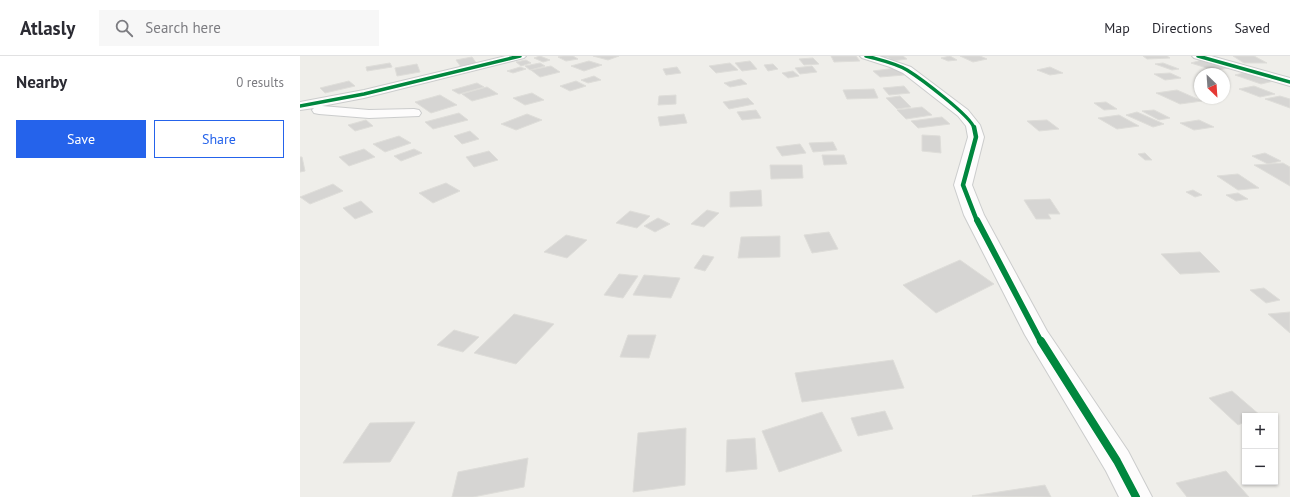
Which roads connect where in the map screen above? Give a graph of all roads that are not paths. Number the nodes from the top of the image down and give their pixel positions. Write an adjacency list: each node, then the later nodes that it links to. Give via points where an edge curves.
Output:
1 (520, 56): 5 (street)
2 (866, 56): 7 (street, via 907,70 963,113 974,125 976,137 963,185 974,215 1037,335 1117,460)
3 (1198, 56): 4 (street)
4 (1290, 82)
5 (300, 108): 6 (street, via 368,114)
6 (414, 113)
7 (1136, 497)

